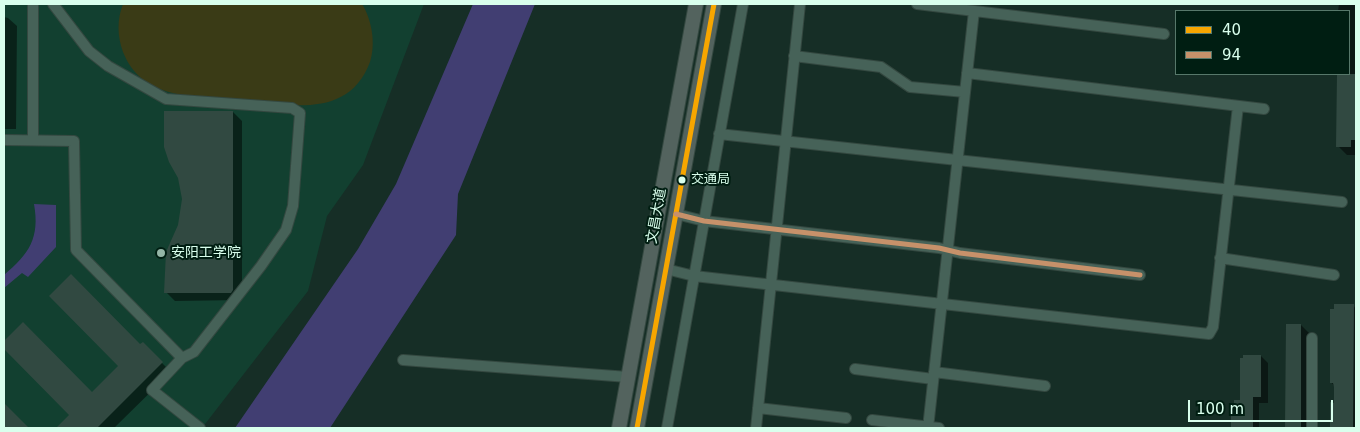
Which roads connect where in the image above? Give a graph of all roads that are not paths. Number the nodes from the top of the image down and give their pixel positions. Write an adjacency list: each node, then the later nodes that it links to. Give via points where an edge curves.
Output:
1 (33, 4): 17 (street)
2 (53, 4): 34 (street, via 89,51 160,96 172,100 292,108 300,113 294,206 286,230 194,352)
3 (696, 4): 38 (main road, 文昌大道)
4 (714, 4): 22 (main road, 文昌大道)
5 (743, 4): 15 (street)
6 (800, 4): 10 (street)
7 (917, 4): 8 (street)
8 (974, 11): 9 (street); 11 (street)
9 (1164, 34)
10 (794, 56): 12 (street, via 881,67 910,87); 18 (street)
11 (967, 73): 12 (street); 13 (street)
12 (965, 92): 19 (street)
13 (1238, 106): 14 (street); 20 (street)
14 (1264, 109)
15 (719, 134): 18 (street); 23 (street)
16 (4, 140): 17 (street)
17 (33, 140): 34 (street, via 74,141 76,250)
18 (786, 141): 19 (street); 24 (street)
19 (957, 160): 20 (street); 25 (street)
20 (1227, 190): 21 (street); 26 (street)
21 (1342, 202)
22 (676, 214): 23 (street); 27 (main road, 文昌大道)
23 (704, 221): 24 (street); 30 (street)
24 (776, 229): 25 (street); 31 (street)
25 (948, 250): 28 (street); 32 (street)
26 (1220, 258): 29 (street); 32 (street, via 1213,327 1209,334)
27 (666, 269): 30 (street); 45 (main road, 文昌大道)
28 (1140, 275)
29 (1334, 275)
30 (694, 276): 31 (street); 46 (street)
31 (771, 284): 32 (street); 40 (street)
32 (942, 304): 37 (street)
33 (1312, 338): 50 (street)
34 (182, 358): 43 (street, via 152,390)
35 (403, 360): 38 (street)
36 (855, 369): 37 (street)
37 (934, 376): 39 (street); 48 (street)
38 (628, 378): 44 (main road, 文昌大道)
39 (1045, 386)
40 (758, 408): 41 (street); 47 (street)
41 (846, 418)
42 (872, 420): 48 (street)
43 (200, 428)
44 (619, 428)
45 (637, 428)
46 (666, 428)
47 (756, 428)
48 (928, 428): 49 (street)
49 (939, 428)
50 (1312, 428)

